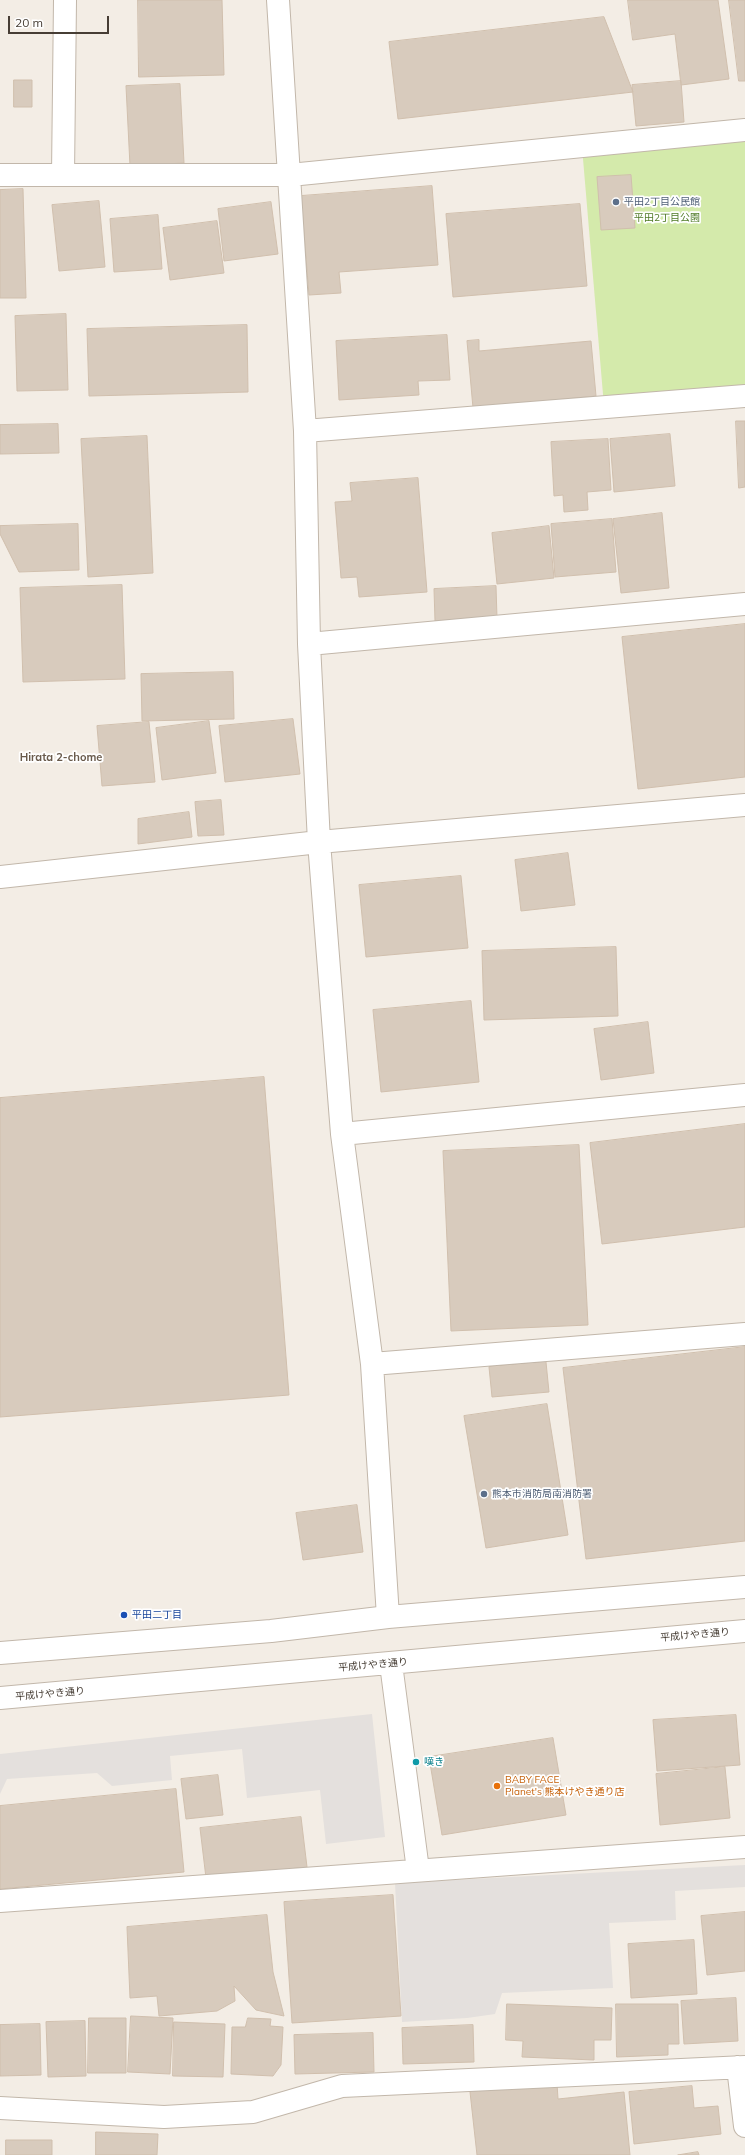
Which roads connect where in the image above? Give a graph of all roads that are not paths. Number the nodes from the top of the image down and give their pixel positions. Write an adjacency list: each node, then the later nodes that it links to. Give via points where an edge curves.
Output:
1 (65, 0): 5 (street)
2 (278, 0): 6 (street)
3 (745, 130): 6 (street)
4 (0, 175): 5 (street)
5 (63, 175): 6 (street)
6 (290, 175): 8 (street)
7 (745, 396): 8 (street)
8 (305, 430): 10 (street)
9 (745, 604): 10 (street)
10 (308, 644): 12 (street)
11 (745, 805): 12 (street)
12 (319, 842): 13 (street); 15 (street)
13 (0, 878)
14 (745, 1095): 15 (street)
15 (342, 1134): 17 (street)
16 (745, 1334): 17 (street)
17 (372, 1364): 19 (street)
18 (745, 1587): 19 (street)
19 (388, 1617): 21 (street, via 271,1631)
20 (745, 1631): 22 (street, 平成けやき通り)
21 (0, 1653)
22 (391, 1664): 23 (street, 平成けやき通り); 25 (street)
23 (0, 1698)
24 (745, 1847): 25 (street)
25 (418, 1870): 26 (street)
26 (0, 1901)
27 (741, 2067): 28 (street, via 342,2086 253,2112 164,2116); 29 (street)
28 (0, 2108)
29 (745, 2126)

